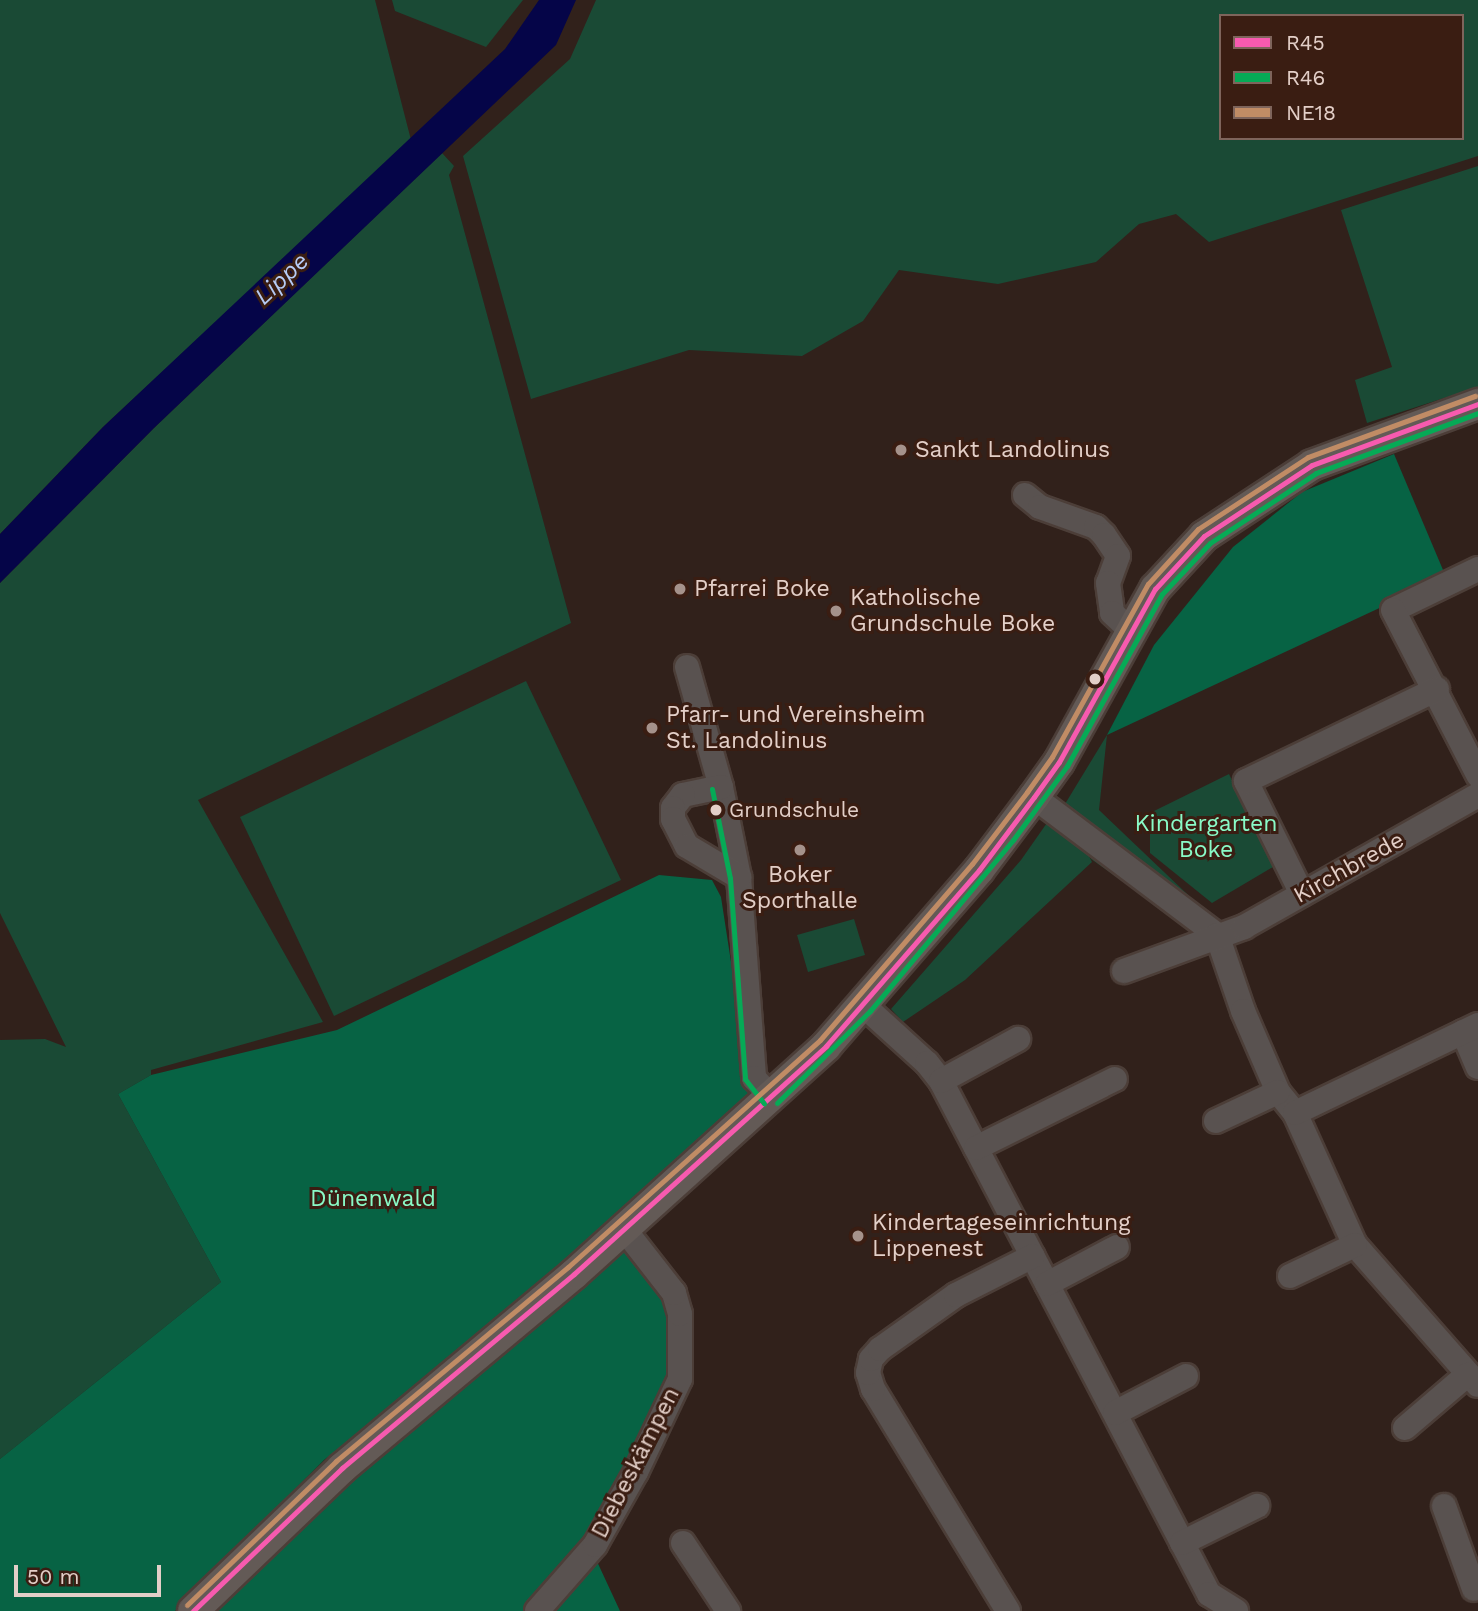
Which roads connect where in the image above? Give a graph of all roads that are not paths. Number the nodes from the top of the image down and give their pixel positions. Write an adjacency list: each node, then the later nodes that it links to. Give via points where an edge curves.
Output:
1 (1478, 404): 4 (main road, via 1329,457 1272,488 1204,536 1155,589)
2 (1025, 495): 4 (street, via 1040,507 1096,527 1104,535 1118,556 1108,583 1112,613)
3 (1478, 569): 6 (street, via 1393,611)
4 (1131, 631): 10 (main road, via 1059,762)
5 (687, 667): 8 (street)
6 (1437, 689): 7 (street); 12 (street, via 1246,781)
7 (1478, 775)
8 (721, 787): 11 (street); 11 (street, via 683,795 673,808 673,819 687,846)
9 (1478, 795): 12 (street, Kirchbrede)
10 (1034, 797): 13 (street); 15 (main road)
11 (739, 877): 22 (street, via 754,1078)
12 (1302, 894): 13 (street, Kirchbrede, via 1244,927)
13 (1217, 935): 14 (street, Kirchbrede); 21 (street)
14 (1124, 971)
15 (863, 1005): 20 (street); 22 (main road)
16 (1470, 1029): 18 (street); 23 (street)
17 (1018, 1040): 20 (street)
18 (1478, 1067)
19 (1115, 1079): 25 (street)
20 (941, 1081): 25 (street)
21 (1278, 1093): 23 (street); 24 (street)
22 (771, 1097): 26 (main road)
23 (1295, 1113): 27 (street)
24 (1216, 1122)
25 (976, 1148): 29 (street)
26 (624, 1229): 42 (main road, via 342,1468); 43 (street, Diebeskämpen, via 674,1293 680,1314 680,1379 595,1545)
27 (1355, 1245): 30 (street); 33 (street)
28 (1117, 1247): 31 (street)
29 (1032, 1256): 31 (street); 45 (street, via 956,1295 880,1349 871,1359 868,1373 873,1389)
30 (1290, 1276)
31 (1047, 1284): 34 (street)
32 (1186, 1376): 34 (street)
33 (1472, 1380): 35 (street)
34 (1115, 1413): 39 (street)
35 (1405, 1428)
36 (1257, 1506): 39 (street)
37 (1444, 1506): 40 (street)
38 (683, 1543): 44 (street)
39 (1182, 1543): 41 (street, via 1209,1594)
40 (1477, 1590)
41 (1224, 1609)
42 (193, 1611)
43 (537, 1611)
44 (728, 1611)
45 (1008, 1611)

